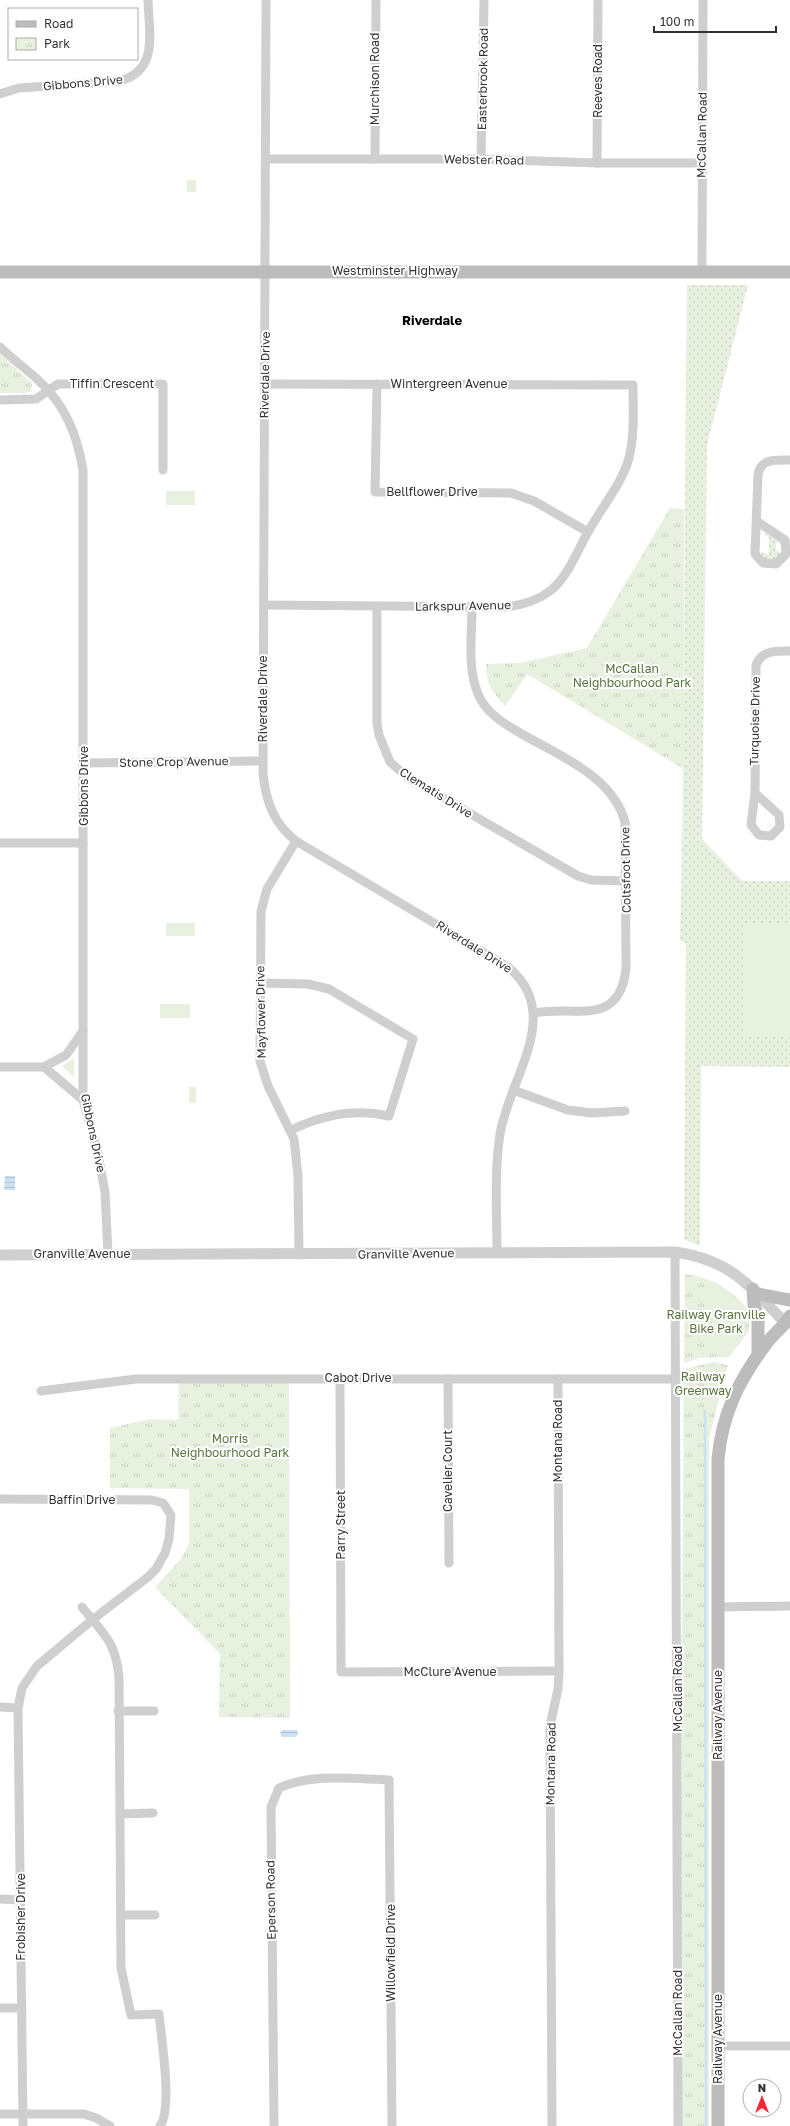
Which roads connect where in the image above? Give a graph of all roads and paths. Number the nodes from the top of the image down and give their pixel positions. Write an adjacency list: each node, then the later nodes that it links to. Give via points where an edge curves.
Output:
1 (148, 0): 7 (street, Gibbons Drive, via 149,47 146,61 140,71 131,78 120,81 19,88)
2 (266, 0): 8 (street, Riverdale Drive)
3 (376, 0): 9 (street, Murchison Road)
4 (484, 0): 10 (street, Easterbrook Road)
5 (598, 0): 11 (street, Reeves Road)
6 (703, 0): 12 (street, McCallan Road)
7 (0, 94)
8 (266, 159): 9 (street, Webster Road); 14 (street, Riverdale Drive)
9 (375, 159): 10 (street, Webster Road)
10 (481, 159): 11 (street, Webster Road)
11 (597, 163): 12 (street, Webster Road)
12 (701, 163): 13 (street, McCallan Road)
13 (702, 270): 14 (main road, Westminster Highway); 16 (main road, Westminster Highway)
14 (264, 271): 15 (main road, Westminster Highway); 18 (street, Riverdale Drive)
15 (0, 272)
16 (790, 272)
17 (0, 347): 21 (street, Gibbons Drive)
18 (265, 384): 19 (street, Wintergreen Avenue); 27 (street, Riverdale Drive)
19 (376, 384): 20 (street, Wintergreen Avenue); 26 (street, Bellflower Drive, via 375,492 511,493 534,501)
20 (633, 385): 26 (street, Larkspur Avenue, via 632,438 628,460)
21 (48, 390): 22 (street, via 36,399); 24 (street, Tiffin Crescent, via 58,384 163,384); 32 (street, Gibbons Drive, via 61,405 72,426 80,448 83,470)
22 (0, 400)
23 (790, 460): 25 (street, via 766,461 762,464 759,470)
24 (163, 470)
25 (758, 522): 25 (street, via 755,554 763,563 776,564 786,554 785,540)
26 (588, 532): 29 (street, Larkspur Avenue, via 566,572 552,590 535,600 516,606)
27 (264, 606): 28 (street, Larkspur Avenue); 31 (street, Riverdale Drive)
28 (377, 607): 29 (street, Larkspur Avenue); 37 (street, Clematis Drive, via 377,724 382,744 395,768 573,873 591,880)
29 (472, 607): 37 (street, Coltsfoot Drive, via 472,670 482,702 502,723 590,774 612,793 625,822)
30 (790, 651): 33 (street, Turquoise Drive, via 769,652 762,655 756,665)
31 (263, 761): 32 (street, Stone Crop Avenue); 34 (street, Riverdale Drive, via 264,785 269,806 279,825)
32 (84, 763): 36 (street, Gibbons Drive)
33 (755, 793): 33 (street, Turquoise Drive, via 752,829 758,835 771,836 780,827 779,815)
34 (296, 841): 38 (street, Mayflower Drive, via 267,889 263,901 260,921); 39 (street, Riverdale Drive, via 508,967 519,977 529,994)
35 (0, 843): 36 (street)
36 (83, 843): 40 (street, Gibbons Drive)
37 (627, 881): 39 (street, Coltsfoot Drive, via 626,969 618,998 601,1008)
38 (260, 983): 46 (street, Mayflower Drive, via 260,1061 268,1086); 46 (street, via 308,984 329,989 413,1039 389,1116 345,1113 321,1118)
39 (534, 1013): 43 (street, Riverdale Drive, via 533,1035)
40 (84, 1028): 42 (street, via 79,1040 66,1055); 44 (street, Gibbons Drive)
41 (0, 1067): 42 (street)
42 (44, 1067): 44 (street)
43 (513, 1090): 45 (street, via 568,1110 592,1113); 48 (street, Riverdale Drive, via 500,1132 498,1151)
44 (83, 1100): 49 (street, Gibbons Drive, via 98,1154 105,1192)
45 (625, 1111)
46 (291, 1130): 51 (street, Mayflower Drive, via 298,1162)
47 (675, 1252): 48 (street, Granville Avenue); 52 (street, Granville Avenue, via 706,1258 722,1265); 59 (street, McCallan Road)
48 (497, 1253): 51 (street, Granville Avenue)
49 (108, 1254): 50 (street, Granville Avenue); 51 (street, Granville Avenue)
50 (0, 1255)
51 (299, 1255)
52 (756, 1291): 53 (main road); 54 (street, Granville Avenue); 55 (main road, via 754,1305 758,1317)
53 (790, 1300)
54 (789, 1321): 55 (main road, Railway Avenue, via 776,1332)
55 (758, 1355): 66 (main road, Railway Avenue, via 736,1391 720,1434)
56 (340, 1378): 57 (street, Cabot Drive); 60 (street, Cabot Drive, via 136,1379); 68 (street, Parry Street)
57 (448, 1379): 58 (street, Cabot Drive); 63 (street, Cavelier Court)
58 (558, 1379): 59 (street, Cabot Drive); 69 (street, Montana Road)
59 (677, 1379): 93 (street, McCallan Road)
60 (40, 1391)
61 (0, 1499): 62 (street, Baffin Drive, via 152,1500)
62 (163, 1503): 67 (street, Frobisher Drive, via 170,1511 171,1522 163,1559 148,1577)
63 (449, 1563)
64 (790, 1606): 66 (street)
65 (82, 1607): 67 (street)
66 (719, 1607): 83 (main road, Railway Avenue)
67 (92, 1620): 71 (street, Frobisher Drive, via 30,1674 22,1688); 73 (street, via 107,1638 117,1657)
68 (341, 1672): 69 (street, McClure Avenue)
69 (559, 1672): 92 (street, Montana Road, via 550,1726)
70 (0, 1707): 71 (street)
71 (18, 1708): 78 (street, Frobisher Drive)
72 (154, 1710): 73 (street)
73 (118, 1711): 76 (street)
74 (389, 1780): 90 (street, Eperson Road, via 303,1780 279,1788 274,1796 270,1832); 91 (street, Willowfield Drive)
75 (153, 1813): 76 (street)
76 (120, 1814): 79 (street)
77 (0, 1899): 78 (street)
78 (21, 1900): 82 (street, Frobisher Drive)
79 (120, 1915): 80 (street); 89 (street, via 121,1968 132,2015 159,2014 165,2069 165,2112)
80 (155, 1915)
81 (0, 2008): 82 (street)
82 (21, 2008): 86 (street, Frobisher Drive)
83 (718, 2046): 84 (street); 94 (main road, Railway Avenue)
84 (790, 2046)
85 (0, 2114): 86 (street)
86 (24, 2114): 87 (street, Frobisher Drive); 88 (street, via 84,2114)
87 (23, 2126)
88 (110, 2126)
89 (160, 2126)
90 (274, 2126)
91 (392, 2126)
92 (552, 2126)
93 (678, 2126)
94 (718, 2126)

